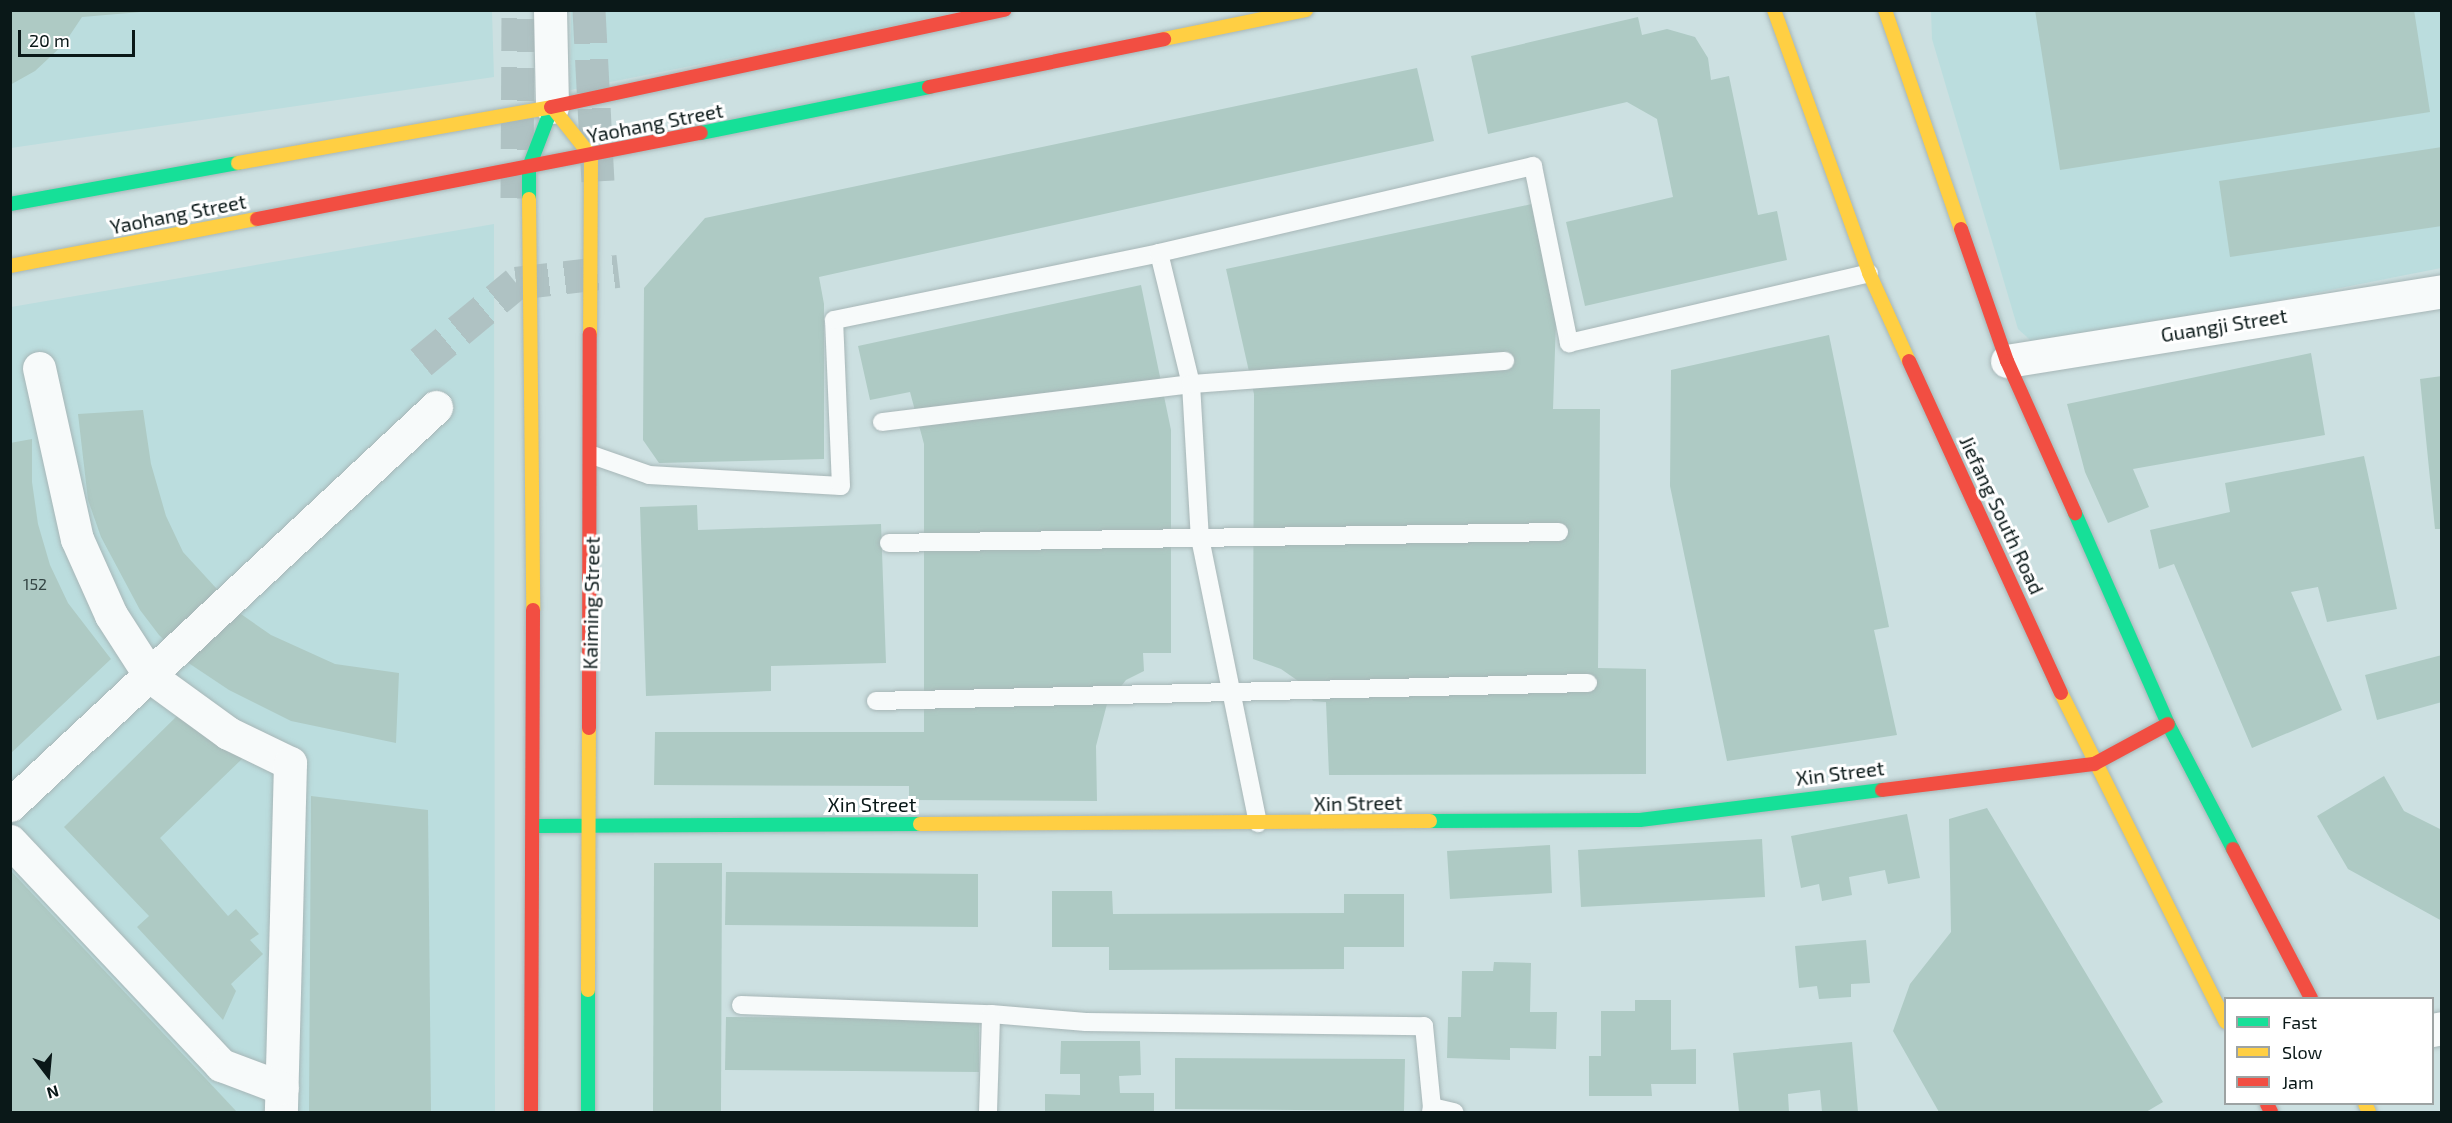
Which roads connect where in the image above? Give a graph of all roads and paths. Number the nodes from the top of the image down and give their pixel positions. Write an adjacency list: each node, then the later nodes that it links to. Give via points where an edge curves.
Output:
1 (550, 10): 6 (street)
2 (1005, 10): 6 (main road, Yaohang Street)
3 (1306, 10): 7 (main road, Yaohang Street)
4 (1774, 10): 12 (main road, Jiefang South Road)
5 (1885, 10): 15 (main road)
6 (552, 107): 7 (main road); 8 (main road); 9 (main road, Yaohang Street)
7 (591, 156): 8 (main road, Yaohang Street); 20 (main road, Kaiming Street)
8 (529, 167): 11 (main road, Yaohang Street); 33 (main road)
9 (10, 204)
10 (1159, 253): 12 (lane, via 1533,166 1569,343); 17 (lane); 20 (lane, via 834,320 841,486 649,475)
11 (10, 266)
12 (1869, 273): 29 (main road, Jiefang South Road)
13 (2442, 291): 15 (street, Guangji Street)
14 (1505, 361): 17 (lane)
15 (2007, 361): 28 (main road)
16 (39, 368): 24 (street, via 77,539 111,615)
17 (1191, 384): 19 (lane); 22 (lane)
18 (436, 407): 24 (street)
19 (882, 422)
20 (592, 455): 32 (main road, Kaiming Street)
21 (1559, 532): 22 (lane)
22 (1200, 538): 23 (lane); 26 (lane)
23 (889, 543)
24 (151, 677): 30 (street); 39 (street, via 228,733 290,763)
25 (1588, 683): 26 (lane)
26 (1229, 692): 27 (lane); 31 (lane)
27 (876, 700)
28 (2168, 724): 29 (main road, Xin Street); 35 (main road)
29 (2094, 764): 31 (main road, Xin Street, via 1640,820); 38 (main road, Jiefang South Road)
30 (10, 805)
31 (1258, 823): 32 (main road, Xin Street)
32 (589, 824): 33 (main road, Xin Street); 42 (main road, Kaiming Street)
33 (535, 826): 41 (main road)
34 (10, 841): 39 (street, via 221,1065)
35 (2310, 997)
36 (741, 1005): 37 (lane)
37 (991, 1014): 40 (lane, via 1086,1022 1424,1026); 43 (lane)
38 (2224, 1018)
39 (281, 1100)
40 (1431, 1110): 44 (lane)
41 (531, 1113)
42 (588, 1113)
43 (988, 1113)
44 (1454, 1113)

